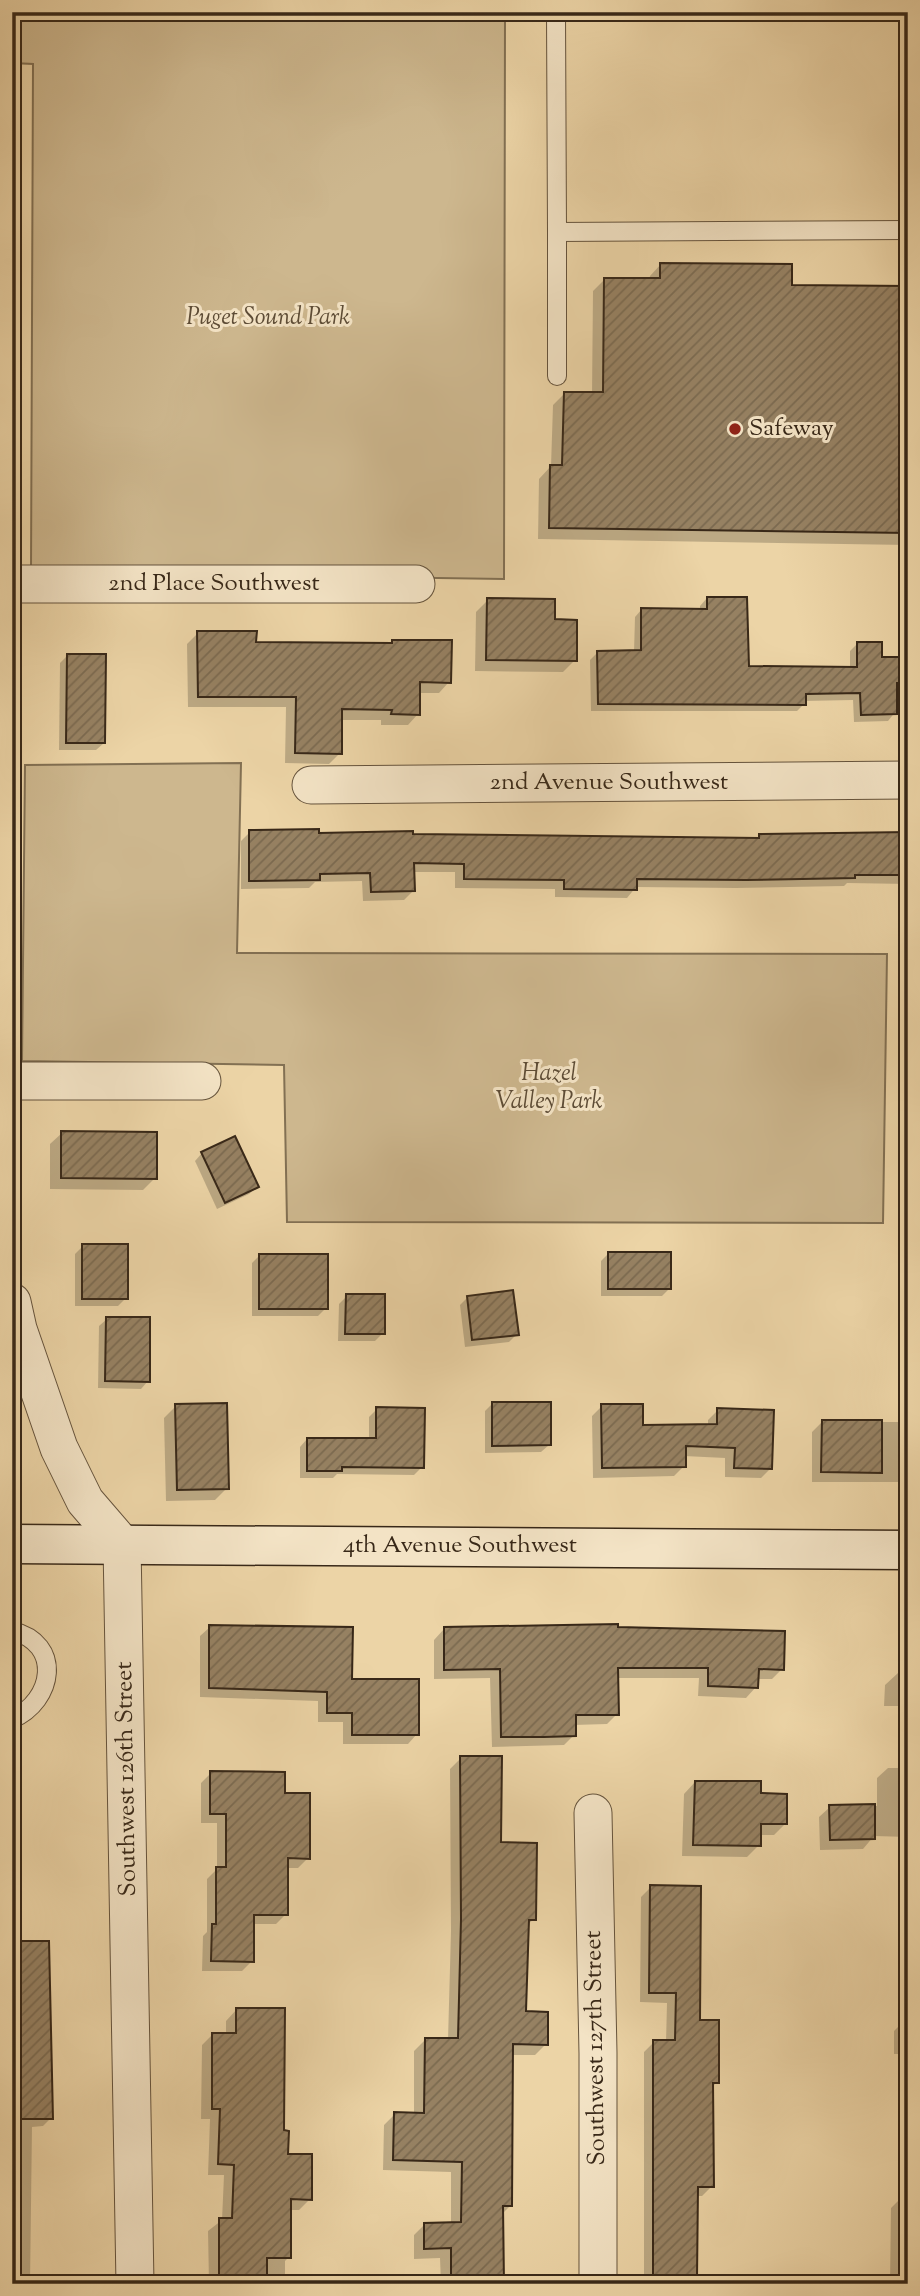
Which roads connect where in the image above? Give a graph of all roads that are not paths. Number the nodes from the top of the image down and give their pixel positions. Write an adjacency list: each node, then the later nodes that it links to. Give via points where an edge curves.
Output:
1 (556, 12): 3 (lane)
2 (908, 230): 3 (lane)
3 (556, 232): 4 (lane)
4 (556, 376)
5 (12, 584): 6 (street, 2nd Place Southwest)
6 (416, 584)
7 (908, 780): 8 (street, 2nd Avenue Southwest)
8 (311, 785)
9 (202, 1081): 10 (street)
10 (12, 1082)
11 (12, 1303): 13 (street, via 59,1448 85,1501)
12 (12, 1544): 13 (street, 4th Avenue Southwest)
13 (122, 1544): 14 (street, 4th Avenue Southwest); 18 (street, Southwest 126th Street)
14 (908, 1550)
15 (12, 1631): 16 (lane, via 37,1644 47,1667 34,1706)
16 (12, 1719)
17 (593, 1813): 19 (street, Southwest 127th Street)
18 (135, 2284)
19 (598, 2284)

